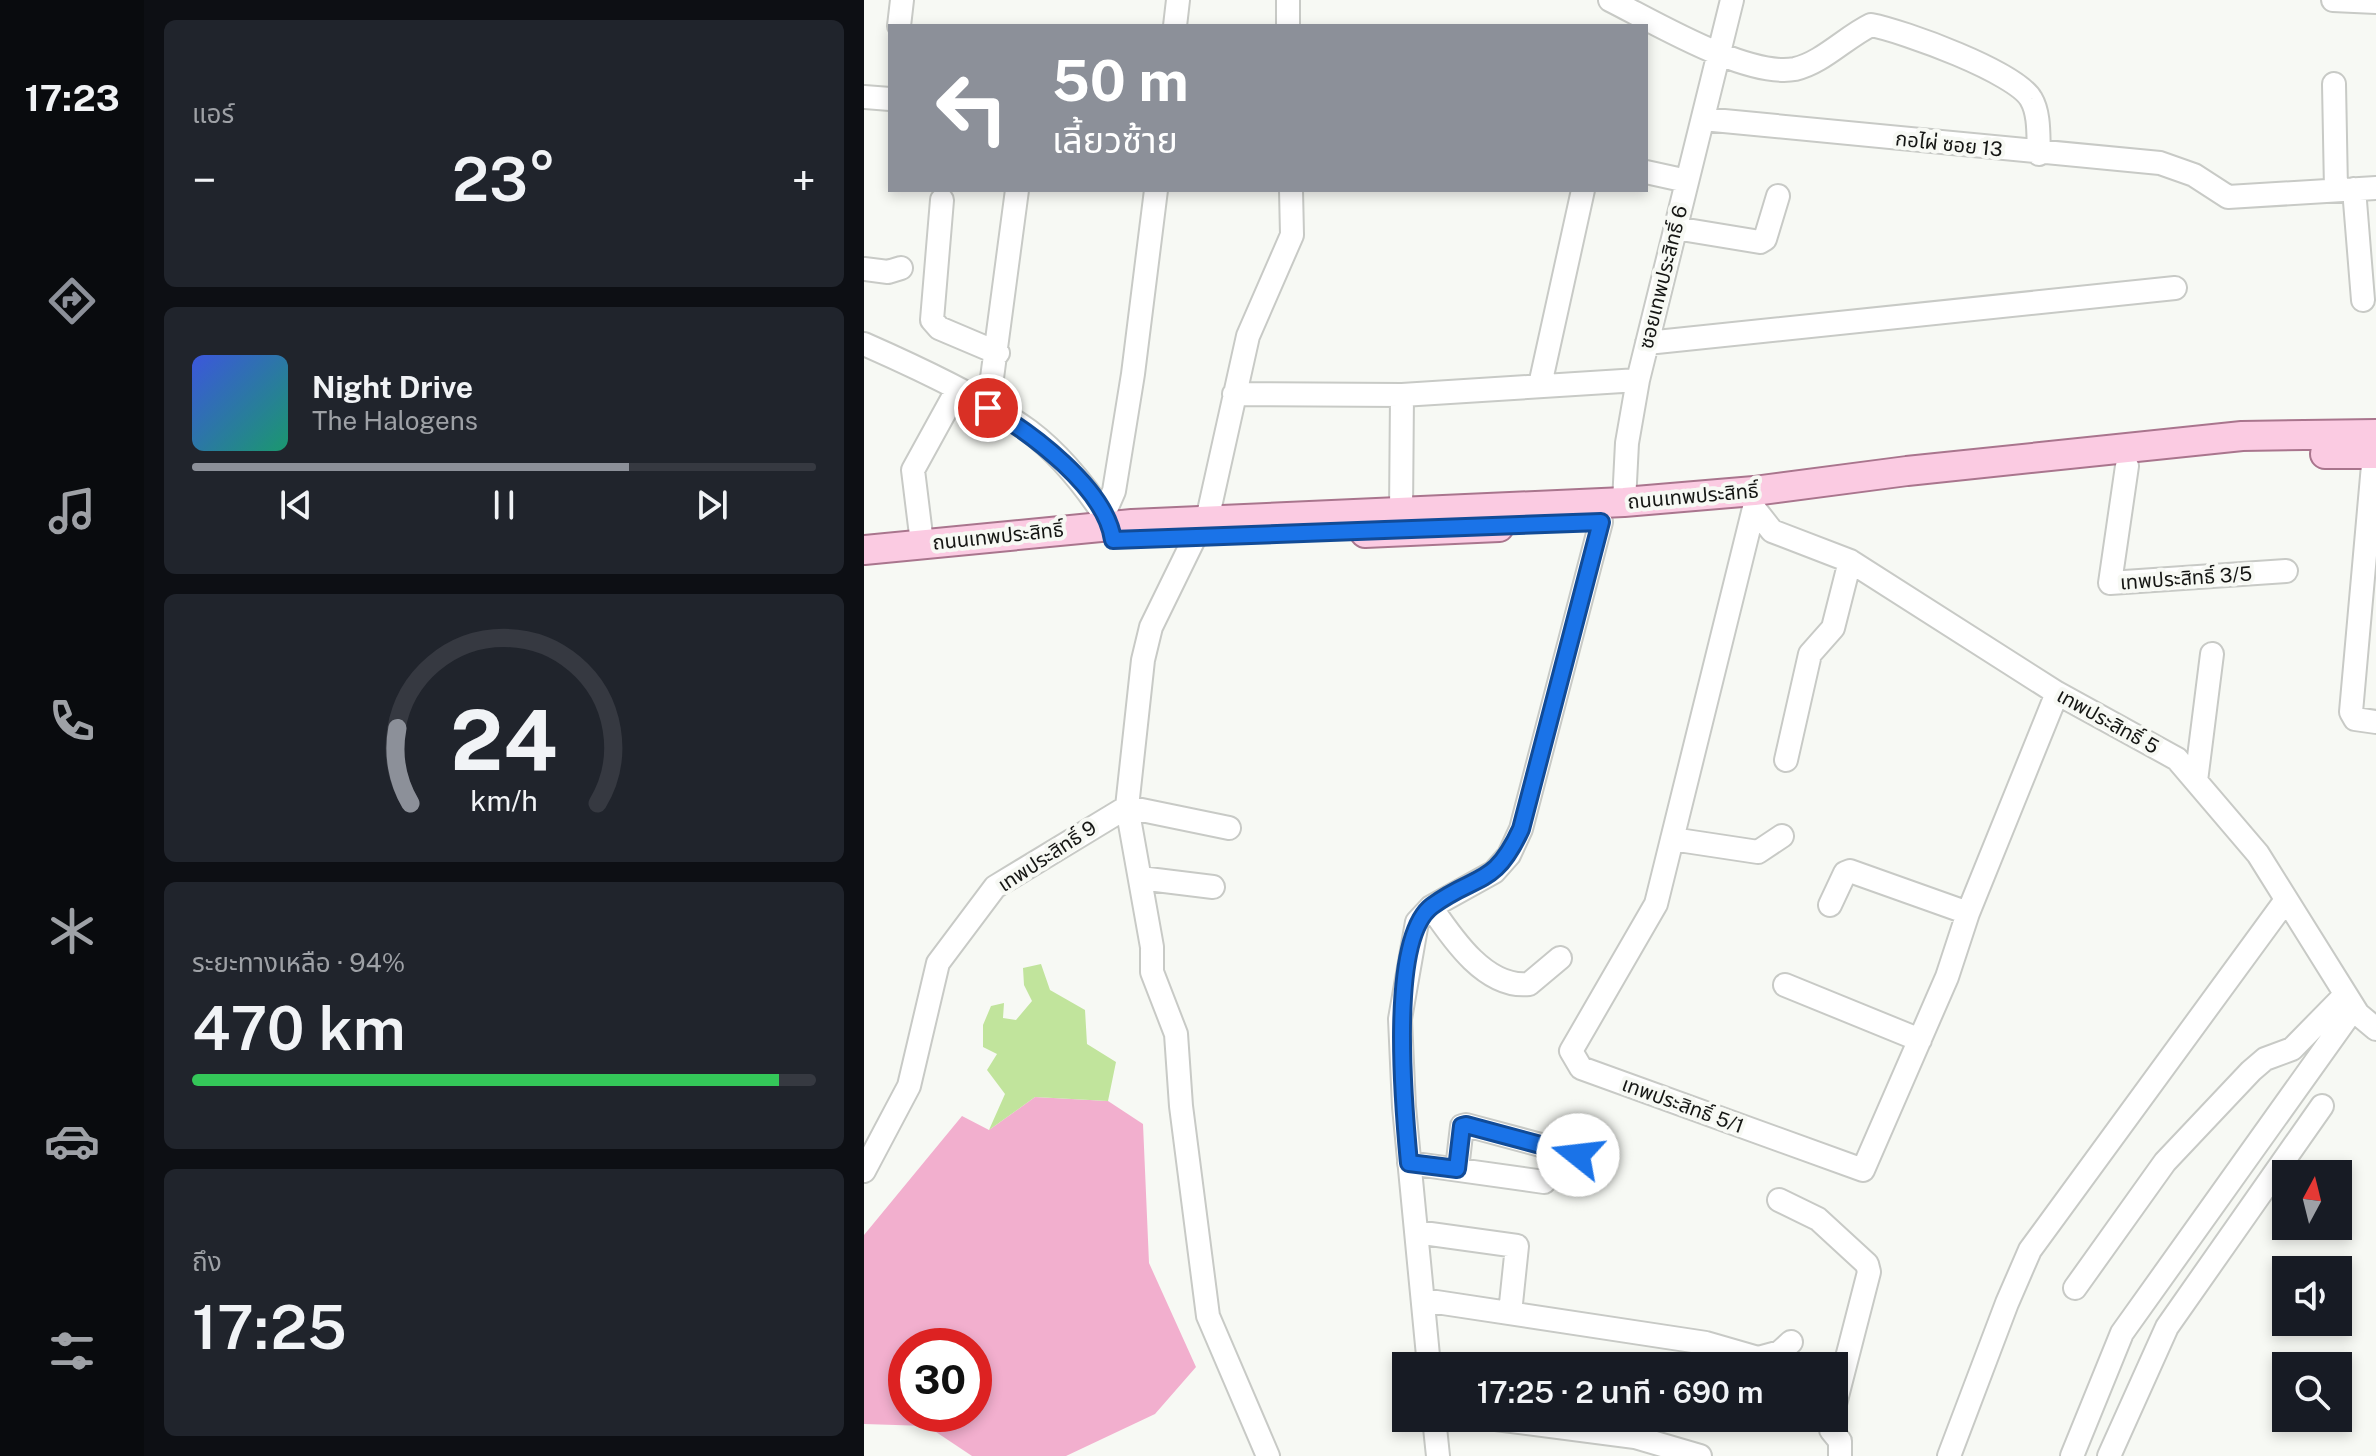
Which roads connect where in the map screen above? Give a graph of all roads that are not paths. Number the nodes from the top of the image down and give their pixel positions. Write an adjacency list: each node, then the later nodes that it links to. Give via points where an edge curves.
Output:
1 (902, 0): 8 (street)
2 (1178, 0): 9 (street)
3 (1288, 0): 10 (street)
4 (1610, 0): 11 (street)
5 (1732, 0): 11 (street, ซอยเทพประสิทธิ์ 6)
6 (2333, 0): 7 (street)
7 (2376, 2)
8 (899, 24)
9 (1175, 24)
10 (1288, 24)
11 (1719, 56): 15 (street, ซอยเทพประสิทธิ์ 6); 16 (street, via 1797,68 1862,29 1879,26 2023,88 2035,107)
12 (2334, 84): 19 (street)
13 (864, 97): 14 (street)
14 (888, 99)
15 (1703, 119): 16 (street, กอไผ่ ซอย 13); 18 (street, ซอยเทพประสิทธิ์ 6)
16 (2039, 154): 19 (street, กอไผ่ ซอย 13, via 2160,163 2194,175 2228,197)
17 (1648, 172): 18 (street)
18 (1687, 181): 26 (street, ซอยเทพประสิทธิ์ 6)
19 (2355, 189): 30 (street)
20 (1017, 192): 33 (street)
21 (1156, 192): 46 (street)
22 (1291, 192): 37 (street, via 1292,235 1248,336)
23 (1583, 192): 35 (street)
24 (1778, 196): 26 (street, via 1760,242)
25 (942, 200): 33 (street, via 932,320 939,328)
26 (1675, 228): 31 (street, ซอยเทพประสิทธิ์ 6)
27 (901, 268): 28 (street)
28 (864, 269)
29 (2175, 288): 31 (street)
30 (2363, 300)
31 (1647, 343): 34 (street, ซอยเทพประสิทธิ์ 6)
32 (864, 344): 36 (street)
33 (998, 353): 39 (street)
34 (1638, 380): 35 (street); 42 (street, ซอยเทพประสิทธิ์ 6)
35 (1540, 385): 38 (street)
36 (957, 390): 39 (street); 48 (street, via 913,470)
37 (1234, 394): 38 (street); 47 (street)
38 (1402, 395): 44 (street)
39 (988, 408): 46 (street, via 1029,431 1083,485)
40 (2375, 447): 41 (main road, ถนนเทพประสิทธิ์); 42 (main road, ถนนเทพประสิทธิ์, via 2242,436); 55 (street, via 2351,712 2355,719)
41 (2127, 466): 43 (main road, ถนนเทพประสิทธิ์); 52 (street, เทพประสิทธิ์ 3/5, via 2110,583)
42 (1624, 502): 44 (main road, ถนนเทพประสิทธิ์); 45 (main road)
43 (1754, 508): 45 (main road, ถนนเทพประสิทธิ์); 50 (street, เทพประสิทธิ์ 5, via 1772,531); 61 (street, เทพประสิทธิ์ 5/1)
44 (1401, 513): 47 (main road, ถนนเทพประสิทธิ์)
45 (1601, 522): 47 (main road, ถนนเทพประสิทธิ์, via 1404,532); 66 (street, via 1521,829 1494,872)
46 (1109, 526): 47 (main road, ถนนเทพประสิทธิ์); 48 (main road, ถนนเทพประสิทธิ์); 51 (main road, ถนนเทพประสิทธิ์)
47 (1201, 528): 58 (street, via 1145,649)
48 (922, 543): 49 (main road, ถนนเทพประสิทธิ์)
49 (864, 550)
50 (1850, 561): 54 (street, เทพประสิทธิ์ 5); 56 (street, via 1833,628 1810,654)
51 (864, 566)
52 (2286, 571)
53 (2212, 654): 57 (street)
54 (2057, 693): 57 (street, เทพประสิทธิ์ 5, via 2177,759); 67 (street, เทพประสิทธิ์ 5/1)
55 (2376, 722)
56 (1786, 760)
57 (2196, 781): 64 (street, เทพประสิทธิ์ 5, via 2258,854)
58 (1127, 807): 59 (street); 62 (street); 74 (street, เทพประสิทธิ์ 9, via 995,887 938,963 909,1086)
59 (1229, 828)
60 (1782, 836): 61 (street, via 1758,852)
61 (1672, 839): 72 (street, เทพประสิทธิ์ 5/1, via 1656,904 1571,1051 1581,1068 1863,1170)
62 (1140, 878): 63 (street); 91 (street, via 1152,972 1176,1034 1208,1316)
63 (1213, 887)
64 (2286, 900): 70 (street, เทพประสิทธิ์ 5); 95 (street, via 2030,1250)
65 (1830, 905): 67 (street, via 1850,871)
66 (1431, 907): 68 (street, via 1475,962 1501,979 1529,984); 76 (street, via 1417,922 1400,1019)
67 (1968, 913): 72 (street, เทพประสิทธิ์ 5/1)
68 (1560, 958)
69 (1785, 985): 72 (street)
70 (2349, 1001): 71 (street, เทพประสิทธิ์ 5); 82 (street, via 2292,1049 2251,1071 2165,1162); 96 (street, via 2122,1333)
71 (2376, 1029)
72 (1920, 1040)
73 (2322, 1106): 97 (street, via 2167,1327)
74 (871, 1140): 78 (street, เทพประสิทธิ์ 9)
75 (1578, 1155): 77 (street, via 1466,1125)
76 (1409, 1163): 77 (street); 81 (street)
77 (1457, 1169): 79 (street)
78 (864, 1171)
79 (1544, 1182)
80 (1779, 1200): 87 (street, via 1818,1219 1867,1264)
81 (1416, 1232): 83 (street); 84 (street, via 1517,1246)
82 (2075, 1288)
83 (1423, 1300): 84 (street); 86 (street)
84 (1510, 1313): 85 (street, via 1706,1343 1758,1358 1780,1352)
85 (1791, 1342)
86 (1428, 1352)
87 (1848, 1354)
88 (1435, 1432): 92 (street)
89 (1596, 1432): 93 (street)
90 (1833, 1432): 94 (street, via 1840,1441)
91 (1268, 1456)
92 (1438, 1456)
93 (1700, 1456)
94 (1840, 1456)
95 (1949, 1456)
96 (2072, 1456)
97 (2109, 1456)

